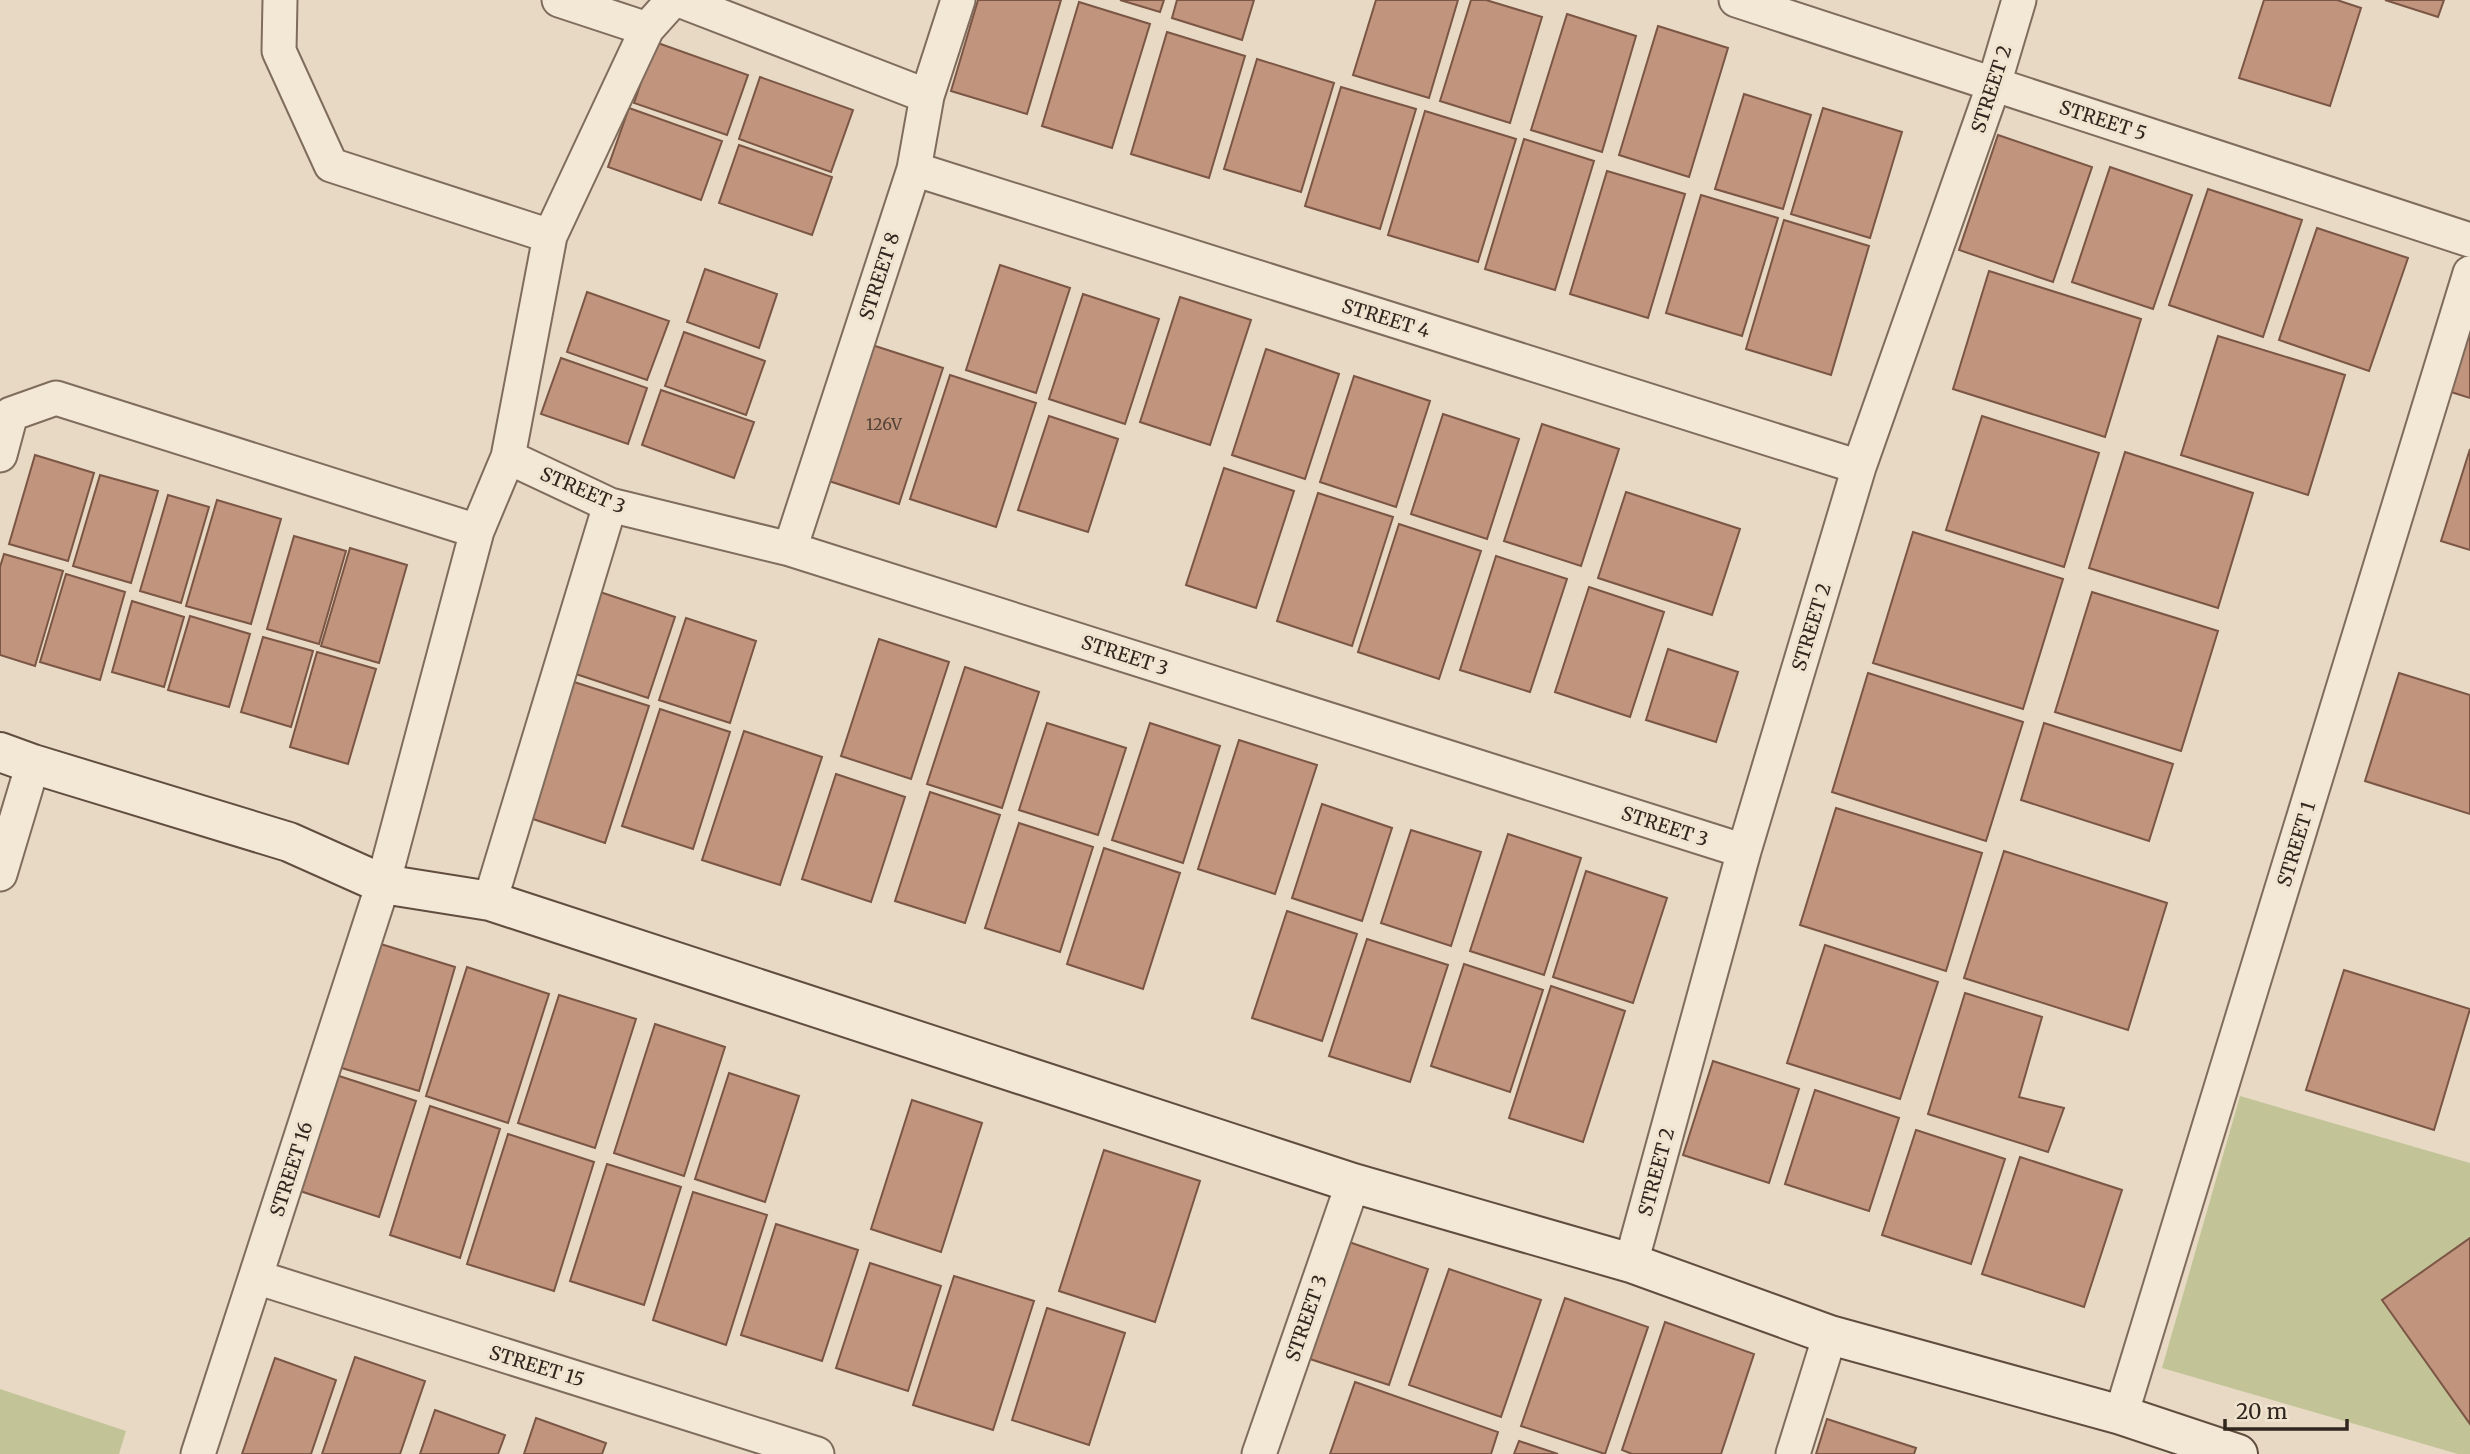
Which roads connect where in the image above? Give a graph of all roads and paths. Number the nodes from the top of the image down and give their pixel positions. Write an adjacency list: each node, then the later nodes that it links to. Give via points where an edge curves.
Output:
1 (280, 0): 12 (street, via 279,51 331,165)
2 (559, 0): 8 (street)
3 (673, 0): 8 (street, STREET 16)
4 (680, 0): 10 (street)
5 (958, 0): 10 (street, STREET 8)
6 (1736, 0): 9 (street, STREET 5)
7 (2019, 0): 9 (street, STREET 2)
8 (647, 29): 12 (street, STREET 16)
9 (1994, 84): 13 (street, STREET 5); 18 (street, STREET 2)
10 (927, 96): 11 (street, STREET 8)
11 (914, 169): 18 (street, STREET 4); 21 (street, STREET 8)
12 (550, 236): 17 (street, STREET 16)
13 (2470, 240)
14 (2470, 273): 31 (street, STREET 1)
15 (6, 412): 16 (street); 20 (street, via 56,398)
16 (0, 455)
17 (508, 457): 19 (street, STREET 3); 20 (street, STREET 16)
18 (1859, 467): 23 (street, STREET 2)
19 (610, 505): 21 (street, STREET 3); 26 (street)
20 (477, 531): 25 (street, STREET 16)
21 (790, 549): 23 (street, STREET 3)
22 (16, 758): 24 (street); 25 (street, via 289,842)
23 (1744, 851): 28 (street, STREET 2)
24 (0, 874)
25 (383, 884): 26 (street); 29 (street, STREET 16)
26 (490, 901): 27 (street)
27 (1353, 1183): 28 (street); 34 (street, STREET 3)
28 (1631, 1263): 30 (street)
29 (256, 1277): 32 (street, STREET 16); 33 (street, STREET 15)
30 (1830, 1335): 31 (street); 35 (street)
31 (2121, 1415): 36 (street)
32 (198, 1454)
33 (817, 1454)
34 (1259, 1454)
35 (1793, 1454)
36 (2238, 1454)

